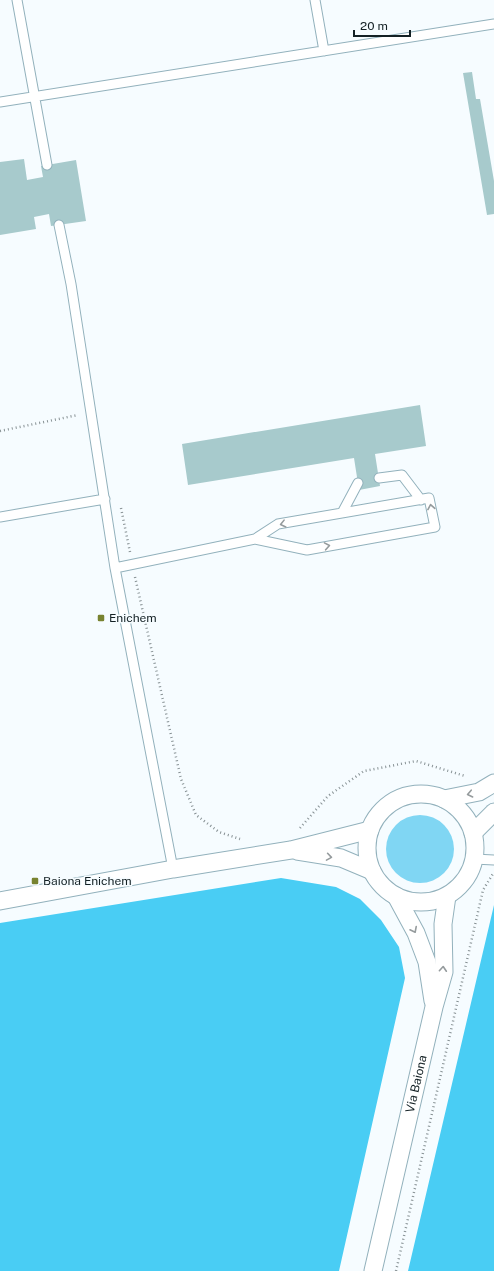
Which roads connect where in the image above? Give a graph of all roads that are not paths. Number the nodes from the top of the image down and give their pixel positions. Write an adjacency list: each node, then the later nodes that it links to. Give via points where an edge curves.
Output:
1 (17, 0): 5 (lane)
2 (315, 0): 4 (lane)
3 (494, 24): 4 (lane)
4 (324, 51): 5 (lane)
5 (34, 96): 6 (lane); 7 (lane)
6 (0, 102)
7 (47, 165)
8 (59, 225): 11 (lane, via 71,284)
9 (379, 478): 12 (lane, via 402,475)
10 (358, 482): 13 (lane)
11 (105, 499): 14 (lane); 16 (lane)
12 (421, 500): 13 (lane); 15 (lane, one-way to 12, via 307,550 435,527 429,498)
13 (342, 513): 15 (lane, one-way to 15, via 278,524)
14 (0, 517)
15 (254, 539): 16 (lane)
16 (115, 568): 25 (lane)
17 (494, 783): 18 (street, one-way to 18, via 479,792)
18 (444, 799): 20 (street, via 427,794 409,795 392,802 378,814); 21 (street, via 462,813)
19 (494, 812): 21 (street)
20 (370, 830): 22 (street); 26 (street, via 367,858)
21 (473, 833): 23 (street)
22 (291, 850): 25 (street); 26 (street, one-way to 26, via 341,858)
23 (474, 859): 24 (lane); 28 (street, via 467,876)
24 (494, 860)
25 (173, 869): 29 (street)
26 (372, 871): 27 (street, via 378,881)
27 (396, 896): 28 (street, via 426,902); 30 (street, one-way to 30, via 416,933 427,962)
28 (447, 896): 30 (street, Via Baiona, one-way to 28, via 444,972 443,924)
29 (0, 901)
30 (434, 1007): 31 (street, Via Baiona)
31 (373, 1271)

